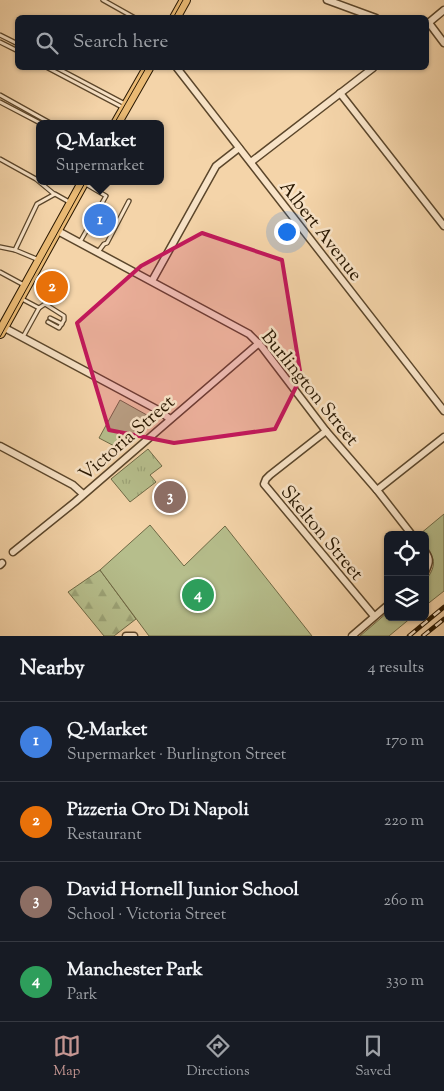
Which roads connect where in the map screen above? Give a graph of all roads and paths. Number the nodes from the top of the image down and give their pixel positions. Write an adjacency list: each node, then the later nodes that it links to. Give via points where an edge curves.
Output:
1 (102, 0): 5 (lane)
2 (185, 0): 6 (main road)
3 (327, 0): 7 (street)
4 (444, 10): 8 (street)
5 (130, 15)
6 (177, 15)
7 (368, 15)
8 (429, 23)
9 (429, 25): 13 (street)
10 (0, 35): 12 (lane)
11 (0, 42): 14 (lane)
12 (15, 42)
13 (444, 43)
14 (15, 50)
15 (52, 70): 23 (lane)
16 (61, 70): 23 (lane)
17 (147, 70): 23 (main road)
18 (179, 70): 27 (street, Albert Avenue)
19 (370, 70): 20 (street)
20 (340, 93): 29 (street); 37 (street)
21 (0, 95): 24 (lane)
22 (0, 102): 26 (lane)
23 (126, 107): 25 (main road)
24 (45, 120)
25 (118, 120)
26 (36, 121)
27 (239, 148): 29 (street, Albert Avenue); 45 (street, via 216,166)
28 (0, 159): 30 (lane)
29 (251, 162): 54 (street, Albert Avenue)
30 (36, 178)
31 (44, 185): 34 (lane)
32 (82, 185): 36 (main road)
33 (89, 185): 39 (lane, via 106,196)
34 (55, 194): 36 (lane); 41 (lane, via 37,204)
35 (129, 201): 42 (lane)
36 (71, 203): 38 (main road)
37 (444, 226)
38 (56, 230): 39 (street, Burlington Street); 43 (main road)
39 (80, 243): 42 (street, Burlington Street)
40 (0, 247): 41 (lane)
41 (15, 250): 43 (lane)
42 (98, 252): 45 (street, Burlington Street)
43 (39, 260): 46 (main road)
44 (0, 272): 46 (lane)
45 (152, 282): 53 (street, Burlington Street, via 249,334)
46 (26, 286): 47 (main road)
47 (19, 297): 48 (lane); 51 (main road)
48 (37, 311): 49 (lane); 50 (lane, via 45,304 63,314 59,328); 52 (lane)
49 (41, 316)
50 (49, 320)
51 (4, 324): 52 (street)
52 (23, 337): 55 (street)
53 (259, 343): 55 (street, Victoria Street); 56 (street, Burlington Street)
54 (444, 411)
55 (170, 419): 60 (street, Victoria Street)
56 (326, 431): 59 (street, Burlington Street); 64 (street, Skelton Street, via 270,475 264,484)
57 (444, 437): 59 (street)
58 (0, 446): 60 (street)
59 (378, 490): 61 (street, Burlington Street)
60 (84, 494): 62 (street, Victoria Street)
61 (409, 531)
62 (13, 552)
63 (384, 608): 64 (street)
64 (374, 616): 67 (street)
65 (126, 636): 66 (street)
66 (134, 636)
67 (352, 636)

